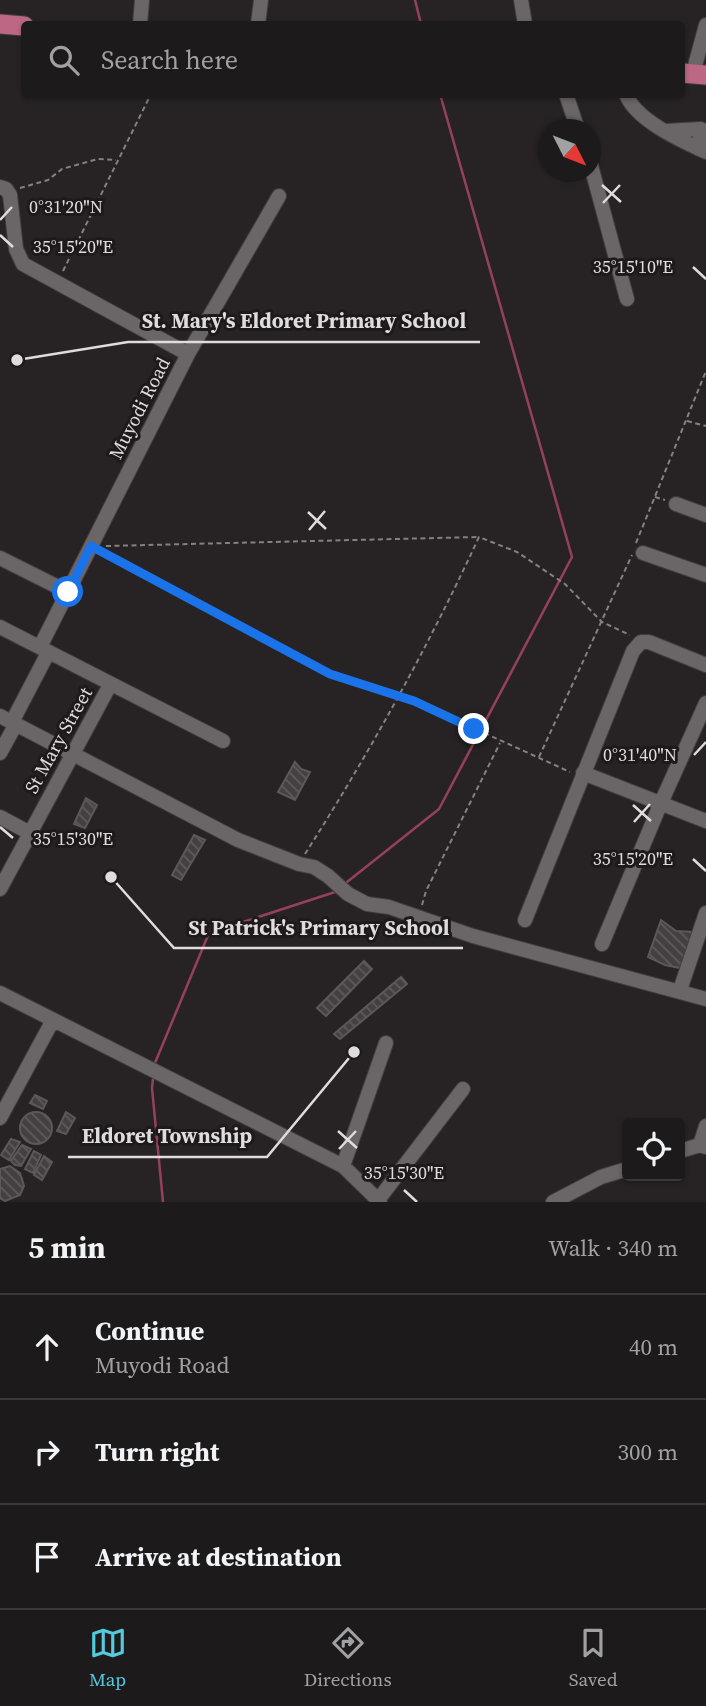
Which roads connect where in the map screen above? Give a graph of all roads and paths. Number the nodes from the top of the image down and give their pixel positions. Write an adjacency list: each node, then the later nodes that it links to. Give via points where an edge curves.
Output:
1 (142, 0): 4 (street)
2 (261, 0): 5 (street)
3 (521, 0): 6 (street)
4 (140, 21)
5 (258, 21)
6 (524, 21)
7 (0, 24): 9 (highway)
8 (706, 25): 10 (street)
9 (21, 26)
10 (693, 74)
11 (149, 98): 16 (path)
12 (567, 98): 14 (street)
13 (629, 98): 15 (street, via 638,111 666,131)
14 (575, 119)
15 (703, 150)
16 (118, 160): 18 (path, via 98,159 62,170 48,180); 20 (path)
17 (595, 182): 21 (street)
18 (5, 191): 20 (street, Muyodi Road, via 23,264)
19 (278, 196): 22 (street)
20 (57, 284): 22 (street, Muyodi Road)
21 (627, 299)
22 (188, 354): 29 (street, Muyodi Road)
23 (706, 371): 24 (path)
24 (686, 421): 25 (path); 34 (path)
25 (706, 426)
26 (676, 504): 27 (street)
27 (706, 515)
28 (479, 537): 29 (path); 34 (path, via 517,552 565,584); 40 (path)
29 (91, 546): 33 (street, Muyodi Road); 40 (path, via 330,674)
30 (643, 553): 32 (street)
31 (0, 558): 33 (street)
32 (706, 575)
33 (68, 592): 37 (street, Muyodi Road)
34 (602, 622): 36 (path); 47 (path)
35 (0, 627): 37 (street)
36 (641, 642): 38 (street); 48 (street, via 633,651)
37 (44, 650): 39 (street); 42 (street, Muyodi Road)
38 (706, 665)
39 (110, 685): 43 (street); 45 (street, St Mary Street)
40 (400, 696): 44 (path); 53 (path)
41 (706, 703): 49 (street)
42 (9, 721): 45 (street); 46 (street, Muyodi Road)
43 (223, 741)
44 (500, 742): 47 (path); 56 (path)
45 (72, 752): 52 (street, St Mary Street); 53 (street, via 238,840)
46 (0, 753)
47 (538, 758): 48 (path)
48 (583, 775): 49 (street); 57 (street)
49 (660, 805): 51 (street); 58 (street)
50 (0, 817): 52 (street)
51 (706, 821)
52 (30, 833): 54 (street, St Mary Street)
53 (299, 864): 56 (street, via 314,867 367,904)
54 (0, 889)
55 (706, 914): 59 (street)
56 (417, 918): 59 (street)
57 (525, 920)
58 (602, 944)
59 (680, 990): 61 (street)
60 (0, 993): 62 (street)
61 (706, 999)
62 (52, 1020): 65 (street); 69 (street)
63 (386, 1043): 69 (street)
64 (463, 1089): 71 (street)
65 (0, 1118)
66 (706, 1126): 67 (street)
67 (703, 1146): 68 (street)
68 (685, 1151)
69 (343, 1166): 71 (street)
70 (622, 1170): 72 (street)
71 (379, 1201)
72 (553, 1202)

